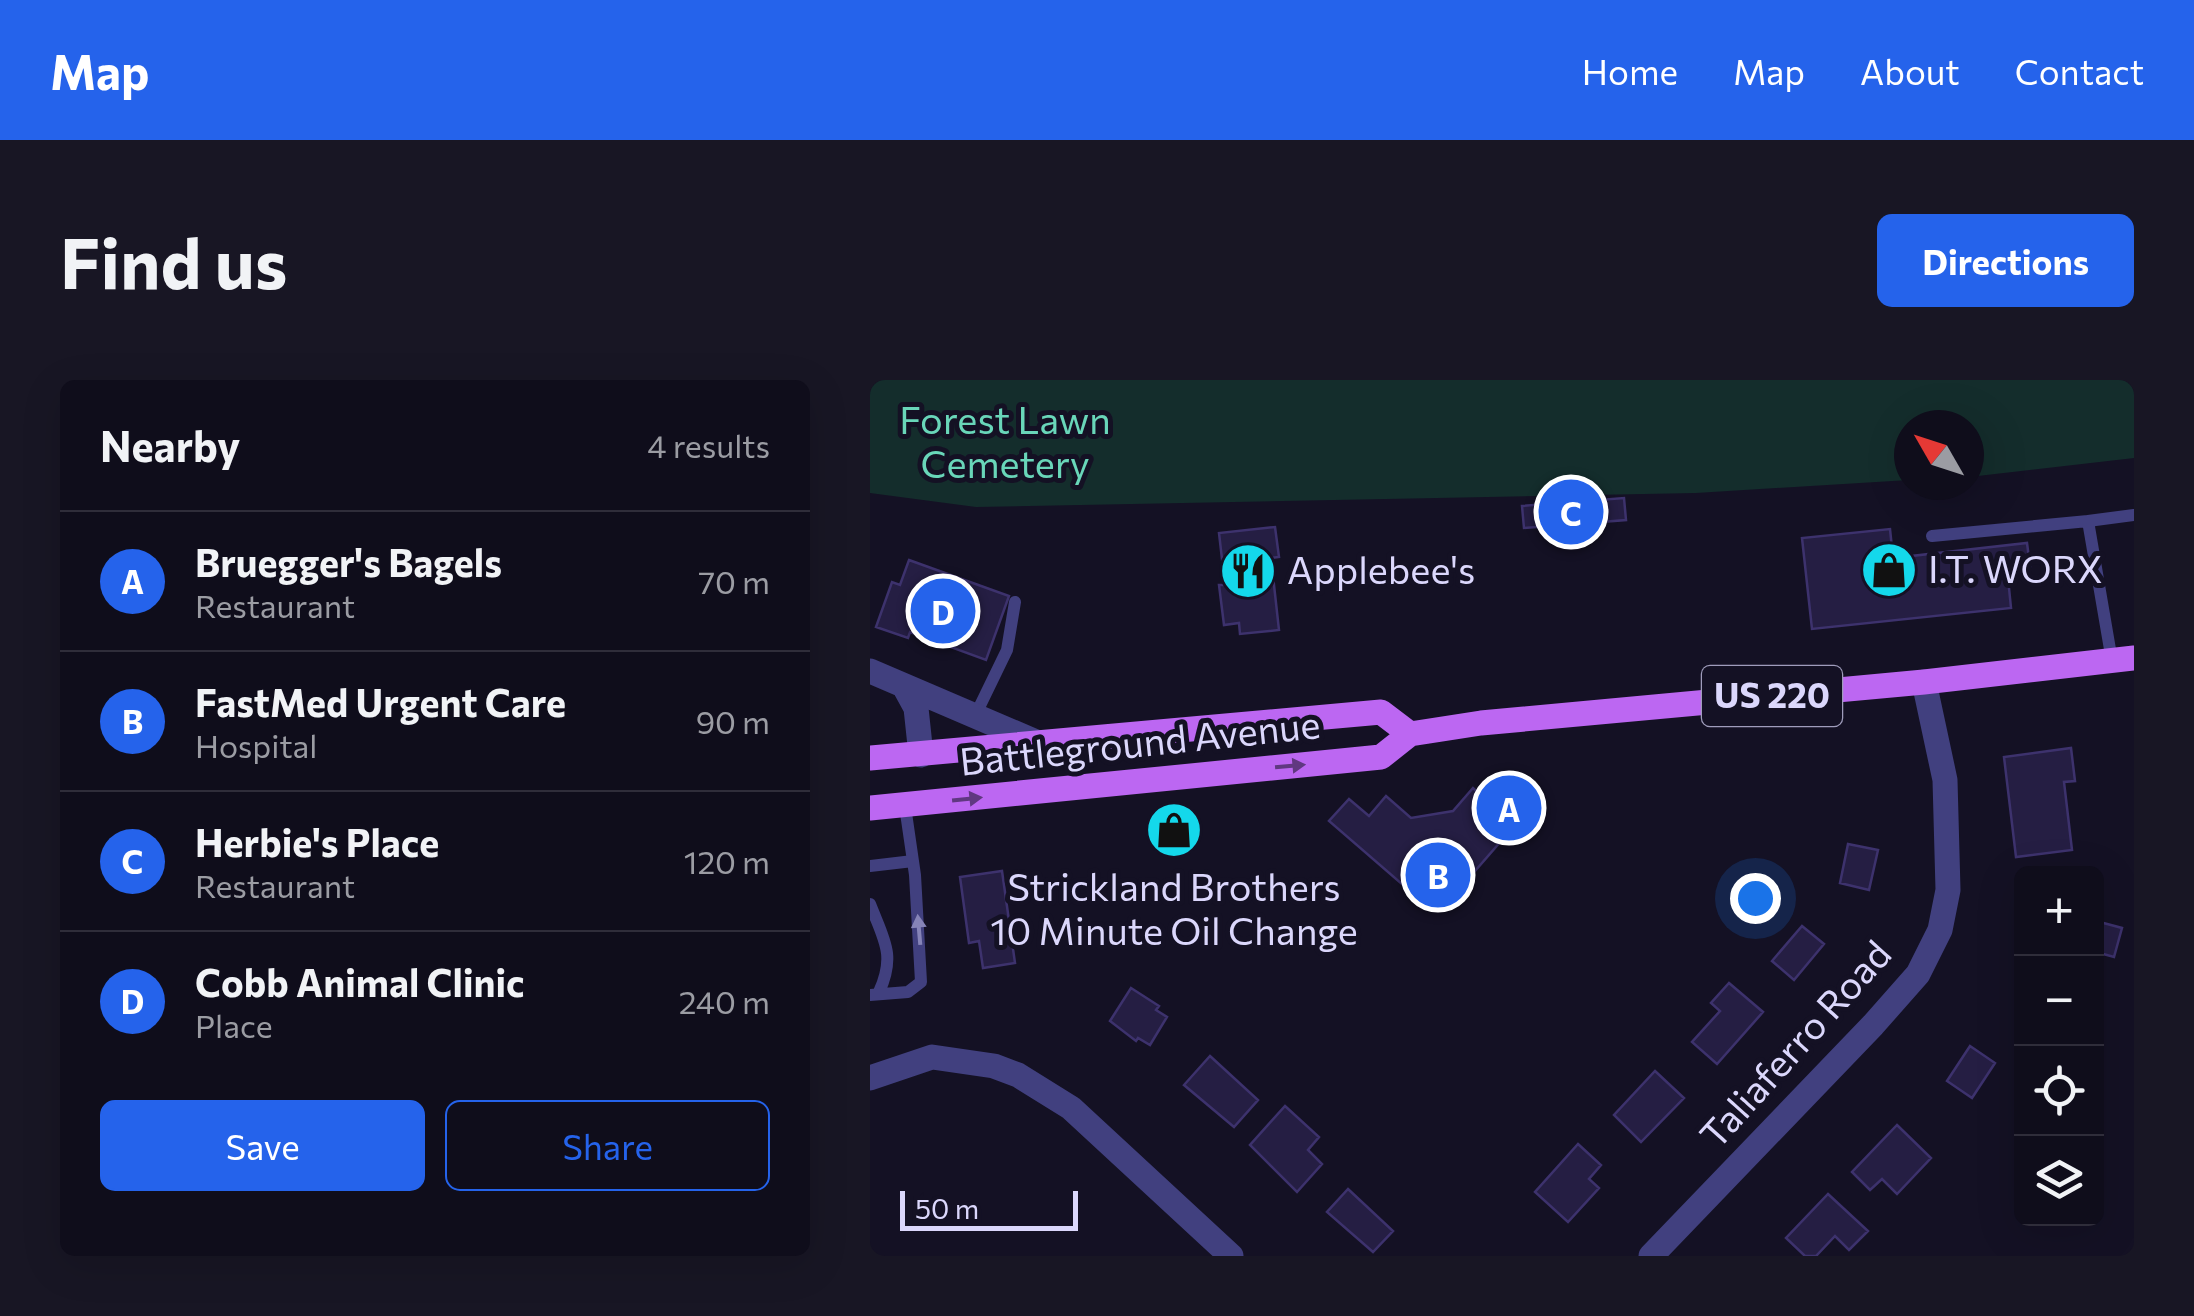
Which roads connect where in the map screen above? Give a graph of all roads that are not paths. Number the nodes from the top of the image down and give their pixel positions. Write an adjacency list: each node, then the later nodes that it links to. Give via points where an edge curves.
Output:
1 (2134, 515): 2 (lane)
2 (2088, 521): 3 (lane); 5 (lane)
3 (1932, 536)
4 (1015, 602): 9 (lane, via 1007,650)
5 (2123, 660): 7 (main road, Battleground Avenue / US 220)
6 (870, 671): 8 (street)
7 (1924, 682): 10 (main road, Battleground Avenue / US 220); 22 (street, Taliaferro Road, via 1945,780 1948,890 1940,930 1918,974 1873,1025)
8 (904, 686): 9 (street); 12 (street, via 916,708)
9 (976, 716): 11 (street)
10 (1410, 734): 11 (main road, Battleground Avenue, via 1381,712); 14 (main road, Battleground Avenue / US 220, one-way to 10, via 1381,758)
11 (1036, 742): 12 (main road, Battleground Avenue)
12 (921, 755): 13 (main road, Battleground Avenue)
13 (870, 758)
14 (905, 806): 15 (main road, Battleground Avenue / US 220); 16 (lane)
15 (870, 808)
16 (913, 861): 17 (lane); 19 (lane, one-way to 16, via 908,992 922,982)
17 (870, 866)
18 (870, 904): 19 (lane, via 889,952 889,971)
19 (874, 994)
20 (870, 1078): 21 (street, via 932,1058 1018,1075 1072,1108)
21 (1231, 1256)
22 (1651, 1256)

